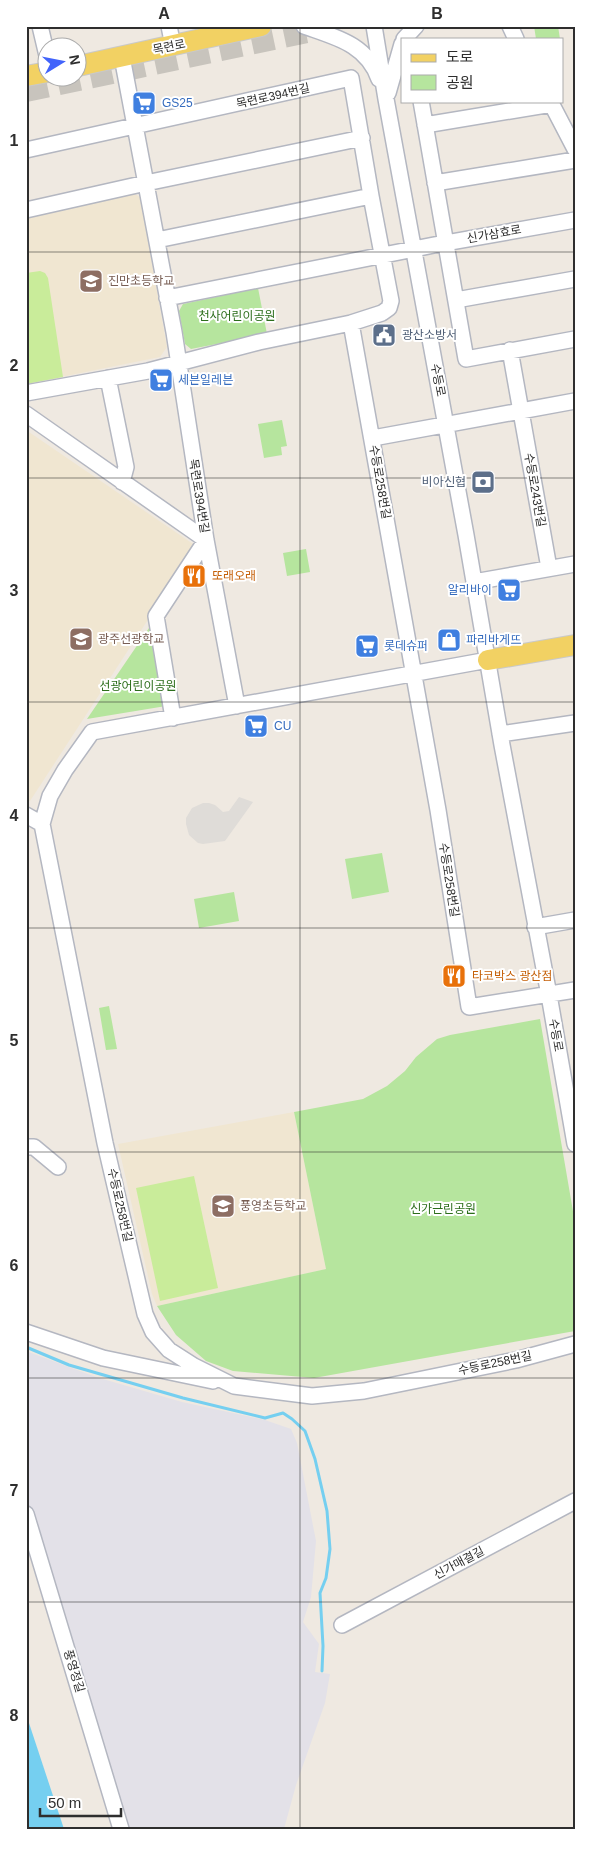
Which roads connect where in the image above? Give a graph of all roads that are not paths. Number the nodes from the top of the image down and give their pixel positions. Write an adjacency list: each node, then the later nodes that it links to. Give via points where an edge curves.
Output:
1 (169, 26): 9 (street)
2 (261, 26): 9 (main road, 목련로)
3 (304, 26): 13 (street, via 345,40 359,50 376,71)
4 (374, 26): 13 (street, 수등로)
5 (416, 26): 7 (street)
6 (510, 26): 8 (street)
7 (405, 38)
8 (516, 38)
9 (173, 46): 11 (main road, 목련로)
10 (401, 47): 13 (street)
11 (122, 57): 12 (main road, 목련로); 17 (street, 목련로394번길)
12 (88, 64)
13 (386, 99): 29 (street, 수등로)
14 (421, 102): 16 (street)
15 (551, 103): 16 (street); 19 (street)
16 (425, 125): 23 (street)
17 (135, 127): 18 (street, 목련로394번길, via 351,78); 20 (street, 목련로394번길); 22 (street, 목련로394번길)
18 (362, 138): 22 (street); 24 (street, 목련로394번길)
19 (575, 149)
20 (26, 150)
21 (575, 160): 23 (street)
22 (146, 182): 25 (street); 27 (street, 목련로394번길)
23 (436, 183): 28 (street)
24 (371, 196): 27 (street); 30 (street, 목련로394번길)
25 (26, 210)
26 (575, 220): 28 (street, 신가삼효로)
27 (157, 240): 32 (street, 목련로394번길)
28 (446, 243): 29 (street, 신가삼효로); 33 (street)
29 (414, 249): 30 (street); 43 (street, 수등로)
30 (382, 255): 32 (street); 34 (street, 목련로394번길, via 391,301 389,308)
31 (575, 279): 33 (street)
32 (167, 298): 37 (street, 목련로394번길)
33 (456, 300): 36 (street, via 466,359)
34 (351, 323): 37 (street, 목련로394번길); 44 (street, 수등로258번길)
35 (575, 339): 36 (street)
36 (510, 350): 41 (street, 수등로243번길)
37 (178, 363): 38 (street, 목련로394번길); 46 (street, 목련로394번길)
38 (108, 378): 39 (street, 목련로394번길); 45 (street, via 126,467)
39 (26, 393)
40 (575, 401): 41 (street)
41 (521, 411): 43 (street); 48 (street, 수등로243번길)
42 (26, 414): 45 (street, 목련로394번길)
43 (446, 424): 44 (street, 수등로258번길); 49 (street, 수등로)
44 (373, 438): 52 (street, 수등로258번길)
45 (122, 482): 46 (street, 목련로394번길)
46 (206, 540): 53 (street, 목련로394번길); 54 (street, via 156,616)
47 (575, 564): 48 (street)
48 (549, 568): 49 (street)
49 (474, 582): 51 (street, 수등로)
50 (575, 645): 51 (main road)
51 (488, 660): 52 (street, 수등로258번길); 56 (street, 수등로)
52 (414, 674): 53 (street, 수등로258번길); 62 (street, 수등로258번길, via 468,1008)
53 (237, 706): 54 (street, 수등로258번길)
54 (173, 718): 58 (street, 수등로258번길, via 92,732 50,796)
55 (575, 722): 56 (street)
56 (500, 734): 60 (street, 수등로)
57 (26, 815): 58 (street)
58 (42, 824): 67 (street, 수등로258번길, via 105,1143 145,1314)
59 (575, 920): 60 (street)
60 (535, 927): 62 (street, 수등로)
61 (575, 990): 62 (street)
62 (549, 995): 63 (street, 수등로)
63 (575, 1144)
64 (26, 1147): 65 (street, via 34,1147)
65 (58, 1167)
66 (26, 1332): 69 (street, via 103,1358)
67 (158, 1337): 69 (street, via 162,1351 159,1360); 70 (street, 수등로258번길, via 169,1350)
68 (575, 1344): 70 (street, 수등로258번길, via 516,1360 364,1391 312,1396)
69 (149, 1368): 70 (street)
70 (234, 1386)
71 (575, 1501): 73 (street, 신가매결길)
72 (26, 1514): 74 (street, 풍영정길)
73 (342, 1625)
74 (121, 1829)

